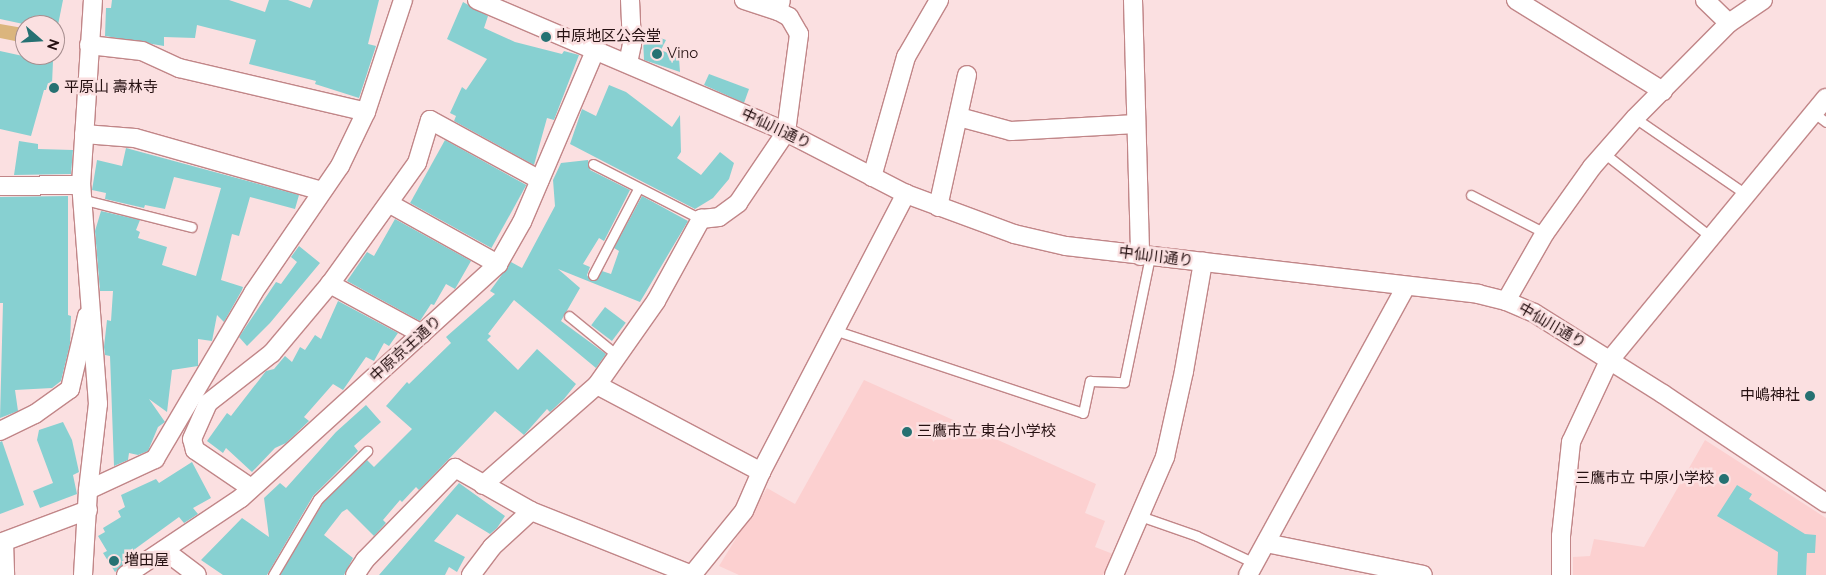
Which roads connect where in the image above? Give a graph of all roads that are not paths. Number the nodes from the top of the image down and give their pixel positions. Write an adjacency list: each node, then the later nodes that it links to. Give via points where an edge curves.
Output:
1 (93, 0): 13 (street)
2 (403, 0): 19 (street)
3 (476, 0): 14 (street, 中仙川通り)
4 (630, 0): 15 (street, via 632,44)
5 (744, 0): 11 (street)
6 (939, 0): 28 (street, via 906,56)
7 (1133, 0): 23 (street)
8 (1516, 0): 17 (street)
9 (1705, 0): 12 (street)
10 (1763, 0): 12 (street)
11 (780, 5): 24 (street, via 799,34)
12 (1729, 23): 17 (street)
13 (89, 45): 19 (street, via 142,51 179,68); 25 (street)
14 (595, 50): 15 (street, 中仙川通り); 29 (street, 中原京王通り)
15 (628, 63): 24 (street, 中仙川通り)
16 (967, 75): 20 (street)
17 (1663, 91): 22 (street)
18 (1826, 98): 21 (street)
19 (366, 112): 32 (street, via 340,166)
20 (959, 117): 23 (street, via 1011,131); 38 (street)
21 (1820, 117): 36 (street)
22 (1635, 118): 26 (street); 36 (lane)
23 (1136, 124): 43 (street)
24 (786, 132): 28 (street, 中仙川通り); 39 (street, via 738,203 719,217)
25 (84, 134): 32 (street, via 136,138); 33 (street)
26 (1605, 154): 41 (street); 42 (lane)
27 (593, 164): 31 (lane)
28 (872, 176): 34 (street, 中仙川通り)
29 (540, 180): 37 (street, via 430,120 416,163); 45 (street, 中原京王通り, via 511,245)
30 (0, 186): 33 (street)
31 (638, 189): 39 (lane); 46 (lane)
32 (322, 191): 62 (street, via 253,293 155,459)
33 (81, 192): 40 (lane); 50 (street)
34 (906, 194): 38 (street, 中仙川通り); 52 (street)
35 (1471, 195): 41 (lane)
36 (1747, 195): 42 (street)
37 (390, 204): 45 (street); 47 (street)
38 (938, 207): 43 (street, 中仙川通り, via 1014,234 1066,246)
39 (701, 220): 54 (street, via 656,300)
40 (192, 226)
41 (1545, 232): 49 (street)
42 (1711, 237): 55 (street)
43 (1145, 256): 44 (street, 中仙川通り); 52 (lane, via 1124,382 1090,380 1083,413)
44 (1203, 262): 48 (street, 中仙川通り); 66 (street, via 1165,457)
45 (498, 264): 53 (street, 中原京王通り)
46 (592, 275)
47 (330, 284): 53 (street); 61 (street, via 272,353 208,403 192,438 196,450)
48 (1406, 286): 49 (street, 中仙川通り); 67 (street)
49 (1506, 301): 55 (street, 中仙川通り, via 1534,313)
50 (89, 306): 57 (street, via 70,389 35,414); 62 (street, via 96,344 98,404)
51 (569, 316): 54 (lane)
52 (834, 330): 59 (street)
53 (422, 334): 61 (street, 中原京王通り)
54 (618, 356): 56 (street)
55 (1609, 360): 63 (street, 中仙川通り); 81 (street, via 1571,442 1561,536)
56 (597, 385): 59 (street); 60 (street)
57 (0, 432)
58 (367, 451): 75 (lane, via 318,499)
59 (761, 472): 78 (street, via 744,511)
60 (483, 485): 65 (street); 76 (street, via 455,468 365,560)
61 (251, 488): 69 (street, 中原京王通り, via 235,503)
62 (88, 490): 64 (street)
63 (1826, 502)
64 (88, 510): 68 (street); 72 (street)
65 (531, 511): 77 (street, via 492,548); 78 (street)
66 (1140, 516): 70 (lane, via 1197,536); 79 (street)
67 (1266, 542): 70 (street); 80 (street)
68 (2, 543): 71 (street)
69 (164, 550): 73 (street, 中原京王通り); 74 (street)
70 (1251, 569)
71 (5, 575)
72 (83, 575)
73 (126, 575)
74 (197, 575)
75 (273, 575)
76 (355, 575)
77 (471, 575)
78 (692, 575)
79 (1114, 575)
80 (1423, 575)
81 (1562, 575)

